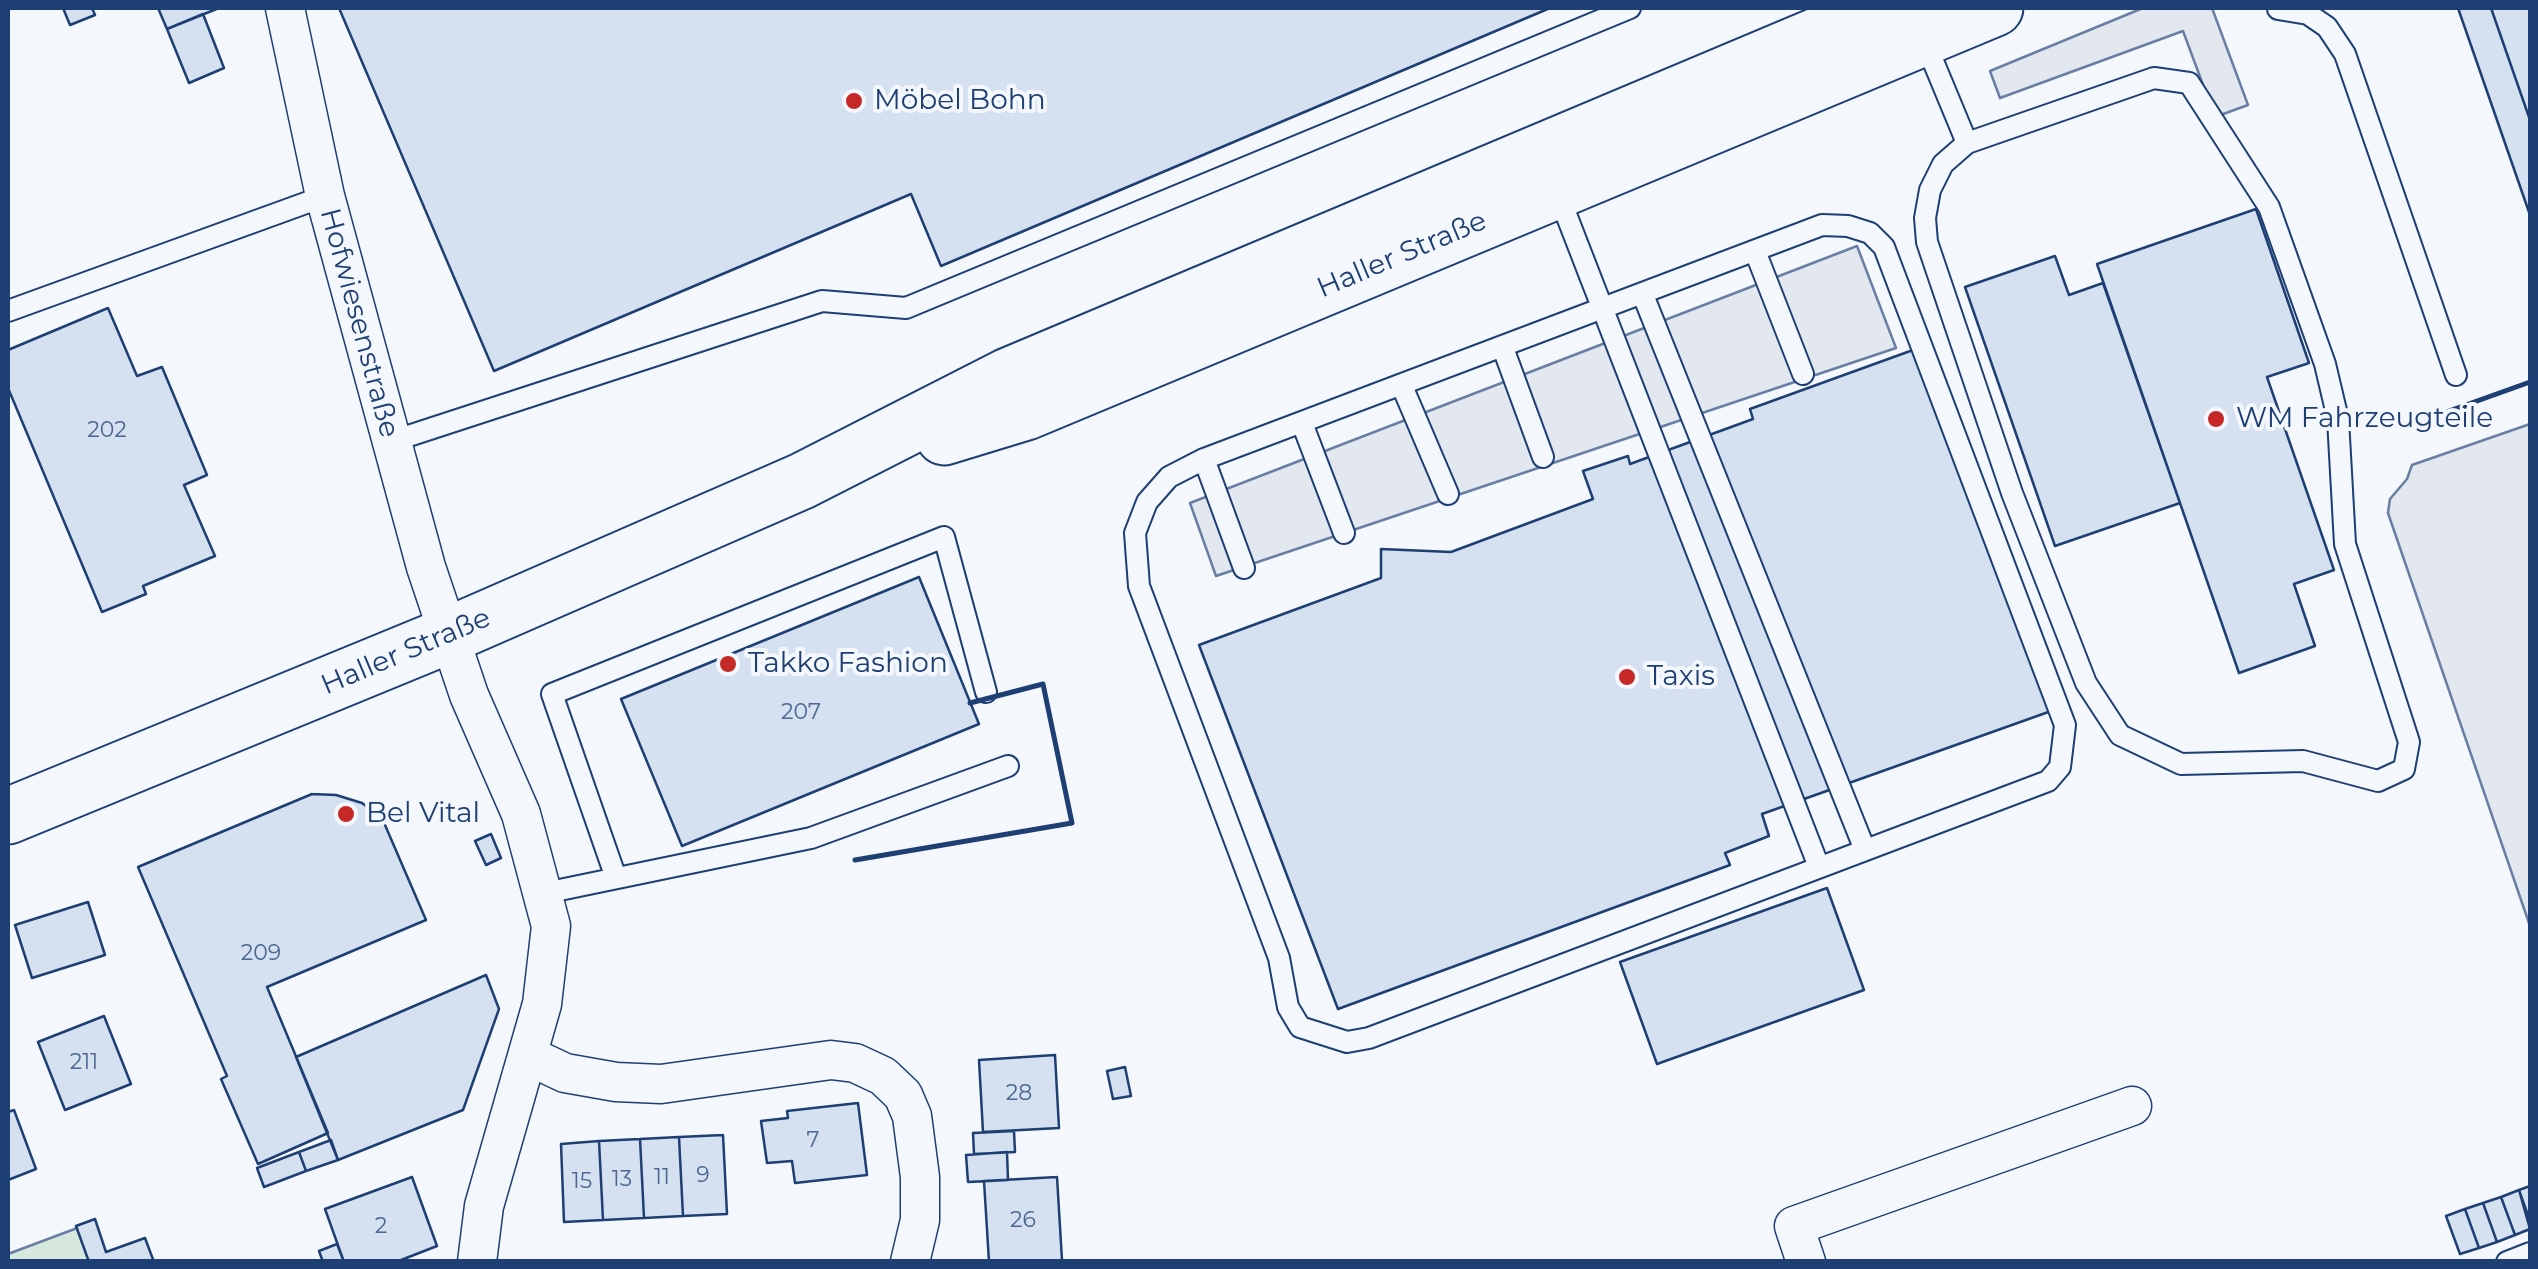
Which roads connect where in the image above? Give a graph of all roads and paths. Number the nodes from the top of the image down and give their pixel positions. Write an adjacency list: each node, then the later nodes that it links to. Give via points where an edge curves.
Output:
1 (285, 8): 8 (street, Hofwiesenstraße)
2 (1630, 8): 18 (lane, via 906,308 822,301)
3 (1994, 8): 5 (main road, Haller Straße)
4 (2278, 9): 15 (lane, via 2308,14 2345,54)
5 (1906, 17): 6 (lane); 7 (main road, Haller Straße)
6 (1967, 143): 6 (lane, via 2154,78 2189,83 2204,101 2269,207 2325,364 2338,419 2345,544 2410,742 2404,769 2378,781 2303,762 2180,764 2120,735 2100,710 2012,493 1927,242 1930,190 1943,164)
7 (1549, 171): 12 (lane); 24 (main road, Haller Straße, via 1026,412 802,481)
8 (325, 196): 11 (lane); 18 (street, Hofwiesenstraße)
9 (1754, 252): 10 (lane); 14 (lane); 28 (lane, via 1822,225 1870,233 1884,247 2065,726 2060,767 2048,780)
10 (1644, 294): 12 (lane); 28 (lane)
11 (8, 311)
12 (1600, 312): 13 (lane); 29 (lane)
13 (1504, 348): 16 (lane); 19 (lane)
14 (1803, 374)
15 (2456, 375)
16 (1402, 386): 17 (lane); 21 (lane)
17 (1302, 423): 20 (lane); 22 (lane)
18 (390, 442): 24 (street, Hofwiesenstraße)
19 (1543, 457)
20 (1204, 459): 23 (lane); 29 (lane, via 1169,477 1148,502 1135,533 1134,560 1300,1027 1322,1038 1368,1038)
21 (1448, 494)
22 (1344, 532)
23 (1244, 568)
24 (449, 635): 27 (main road, Haller Straße); 31 (street, Hofwiesenstraße, via 521,814)
25 (986, 692): 30 (lane, via 944,537 552,694)
26 (1008, 766): 30 (lane, via 811,838)
27 (8, 816)
28 (1865, 850): 29 (lane)
29 (1819, 867)
30 (616, 878): 31 (lane)
31 (544, 893): 32 (street, Hofwiesenstraße, via 549,959)
32 (531, 1057): 35 (street, Hofwiesenstraße, via 484,1206); 36 (street, via 566,1073 616,1082 661,1084 831,1060 883,1076 903,1095 914,1131 920,1220)
33 (2132, 1106): 37 (street, via 1794,1226)
34 (2530, 1253): 38 (lane)
35 (478, 1262)
36 (910, 1262)
37 (1806, 1262)
38 (2507, 1262)

